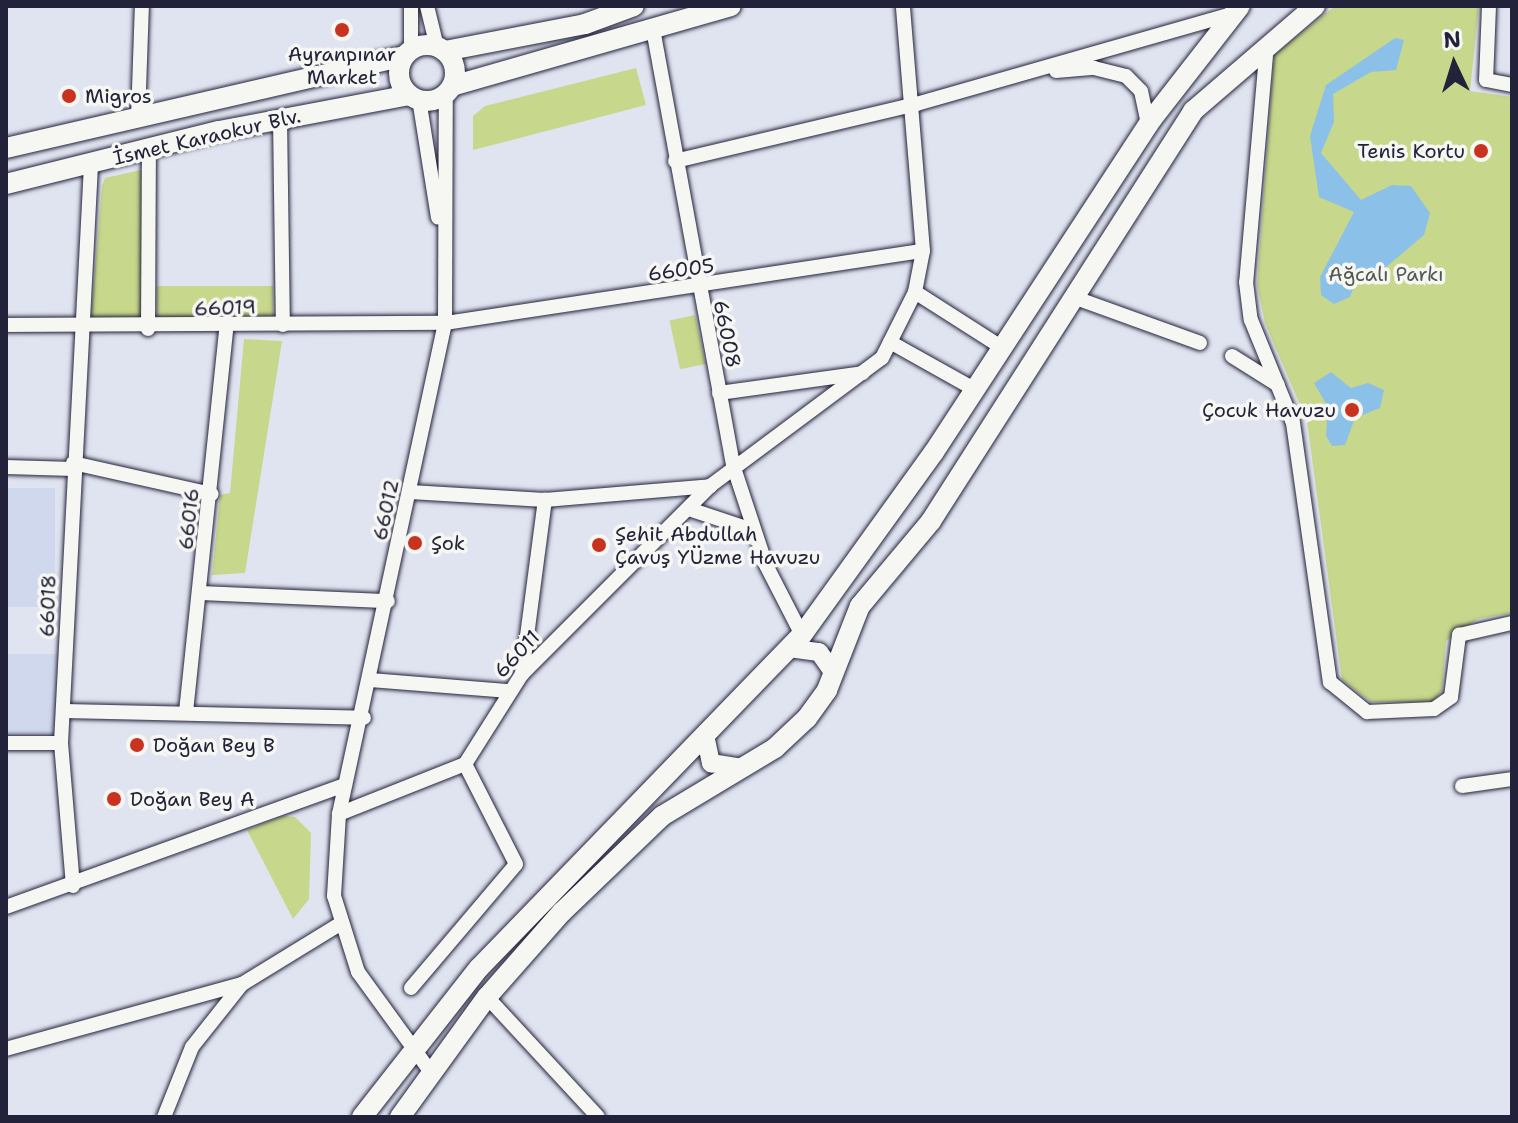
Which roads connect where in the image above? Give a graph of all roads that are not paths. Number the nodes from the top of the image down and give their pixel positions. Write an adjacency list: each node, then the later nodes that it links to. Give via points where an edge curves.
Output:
1 (142, 6): 19 (street)
2 (411, 6): 13 (street)
3 (427, 6): 12 (street)
4 (634, 6): 12 (main road, via 585,24)
5 (731, 6): 10 (main road)
6 (903, 6): 18 (street, 66011)
7 (1315, 6): 11 (main road)
8 (1489, 6): 15 (street, via 1486,80)
9 (1235, 10): 14 (street); 21 (main road)
10 (653, 29): 16 (main road); 24 (street, 66008)
11 (1267, 44): 31 (main road, via 1193,111); 43 (street, via 1246,282 1251,320)
12 (441, 49): 13 (main road); 16 (main road, via 454,67)
13 (408, 53): 17 (main road, via 399,72); 19 (main road, İsmet Karaokur Blv.)
14 (1019, 75): 18 (street); 21 (street, via 1094,68 1126,76 1141,91)
15 (1512, 85)
16 (449, 90): 17 (main road); 27 (street, 66012)
17 (414, 97): 20 (main road, İsmet Karaokur Blv.); 27 (street, 66012)
18 (916, 104): 24 (street); 28 (street, 66011)
19 (138, 118): 22 (main road, İsmet Karaokur Blv.)
20 (280, 118): 23 (main road, İsmet Karaokur Blv.); 34 (street)
21 (1148, 125): 40 (main road)
22 (6, 148)
23 (149, 149): 25 (main road, İsmet Karaokur Blv.); 36 (street)
24 (675, 161): 29 (street, 66008)
25 (91, 164): 26 (main road, İsmet Karaokur Blv.); 35 (street, 66018)
26 (6, 184)
27 (442, 241): 32 (street, 66012)
28 (923, 251): 29 (street, 66005); 30 (street, 66011)
29 (697, 288): 32 (street, 66005); 45 (street, 66008)
30 (915, 292): 38 (street, 66011); 40 (street)
31 (1073, 297): 39 (street); 59 (main road, via 931,521 860,606)
32 (445, 323): 34 (street, 66019); 50 (street, 66012)
33 (6, 325): 35 (street, 66019)
34 (283, 325): 37 (street, 66019)
35 (79, 327): 36 (street, 66019); 47 (street, 66018)
36 (148, 329): 37 (street, 66019)
37 (226, 330): 51 (street, 66016)
38 (890, 342): 42 (street, 66011); 44 (street)
39 (1200, 343)
40 (1001, 347): 44 (main road)
41 (1232, 356): 43 (street)
42 (863, 373): 45 (street); 46 (street, 66011)
43 (1279, 385): 57 (street, via 1293,423 1330,682 1367,712 1434,709 1451,697 1459,635)
44 (974, 389): 58 (main road)
45 (719, 393): 46 (street, 66008)
46 (733, 465): 49 (street, 66011); 54 (street, 66008)
47 (73, 466): 48 (street); 51 (street); 63 (street, 66018)
48 (6, 467)
49 (710, 486): 52 (street); 53 (street, 66011)
50 (410, 492): 52 (street); 56 (street, 66012)
51 (212, 494): 55 (street, 66016)
52 (545, 500): 60 (street)
53 (692, 510): 54 (street); 60 (street, 66011)
54 (752, 530): 58 (street, 66008)
55 (202, 593): 56 (street); 64 (street, 66016)
56 (388, 601): 61 (street, 66012)
57 (1512, 623)
58 (795, 642): 59 (street, via 819,652); 66 (main road)
59 (833, 672): 70 (main road, via 807,718)
60 (522, 674): 62 (street, 66011)
61 (371, 680): 62 (street); 65 (street, 66012)
62 (509, 691): 69 (street, 66011)
63 (65, 711): 64 (street); 68 (street, 66018)
64 (186, 712): 65 (street)
65 (364, 718): 72 (street, 66012)
66 (705, 735): 70 (street, via 711,763); 82 (main road)
67 (6, 743): 68 (street)
68 (61, 743): 75 (street, 66018)
69 (465, 764): 74 (street); 79 (street, via 516,864)
70 (741, 768): 80 (main road, via 662,816)
71 (1512, 779): 73 (street)
72 (345, 785): 74 (street, 66012); 75 (street)
73 (1462, 786)
74 (339, 814): 77 (street, 66012, via 334,896)
75 (73, 886): 76 (street)
76 (6, 907)
77 (340, 924): 78 (street); 82 (street, 66012, via 358,972)
78 (242, 984): 81 (street); 84 (street, via 192,1047)
79 (411, 988)
80 (487, 997): 83 (main road); 87 (street)
81 (6, 1049)
82 (410, 1049): 83 (street, 66012); 85 (main road)
83 (430, 1071): 86 (main road)
84 (164, 1117)
85 (362, 1117)
86 (400, 1117)
87 (598, 1117)

